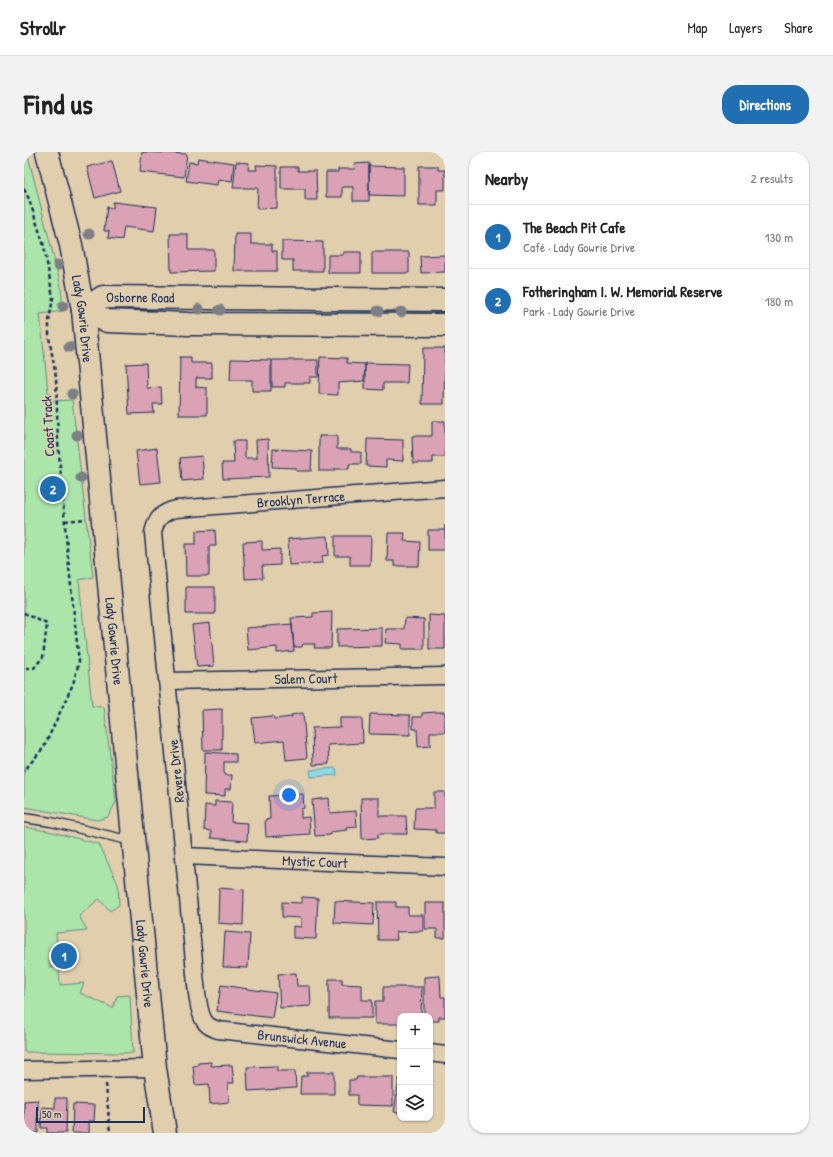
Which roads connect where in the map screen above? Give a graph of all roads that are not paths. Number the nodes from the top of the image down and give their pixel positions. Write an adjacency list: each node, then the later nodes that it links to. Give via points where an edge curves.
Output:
1 (47, 152): 3 (main road, Lady Gowrie Drive, via 71,244)
2 (445, 300): 3 (main road, Osborne Road, via 103,298)
3 (83, 310): 4 (main road, Osborne Road, via 107,321); 10 (main road, Lady Gowrie Drive)
4 (445, 325)
5 (445, 488): 6 (street, Brooklyn Terrace, via 176,509 167,511)
6 (160, 517): 8 (street, Revere Drive, via 153,533)
7 (445, 676): 8 (street, Salem Court)
8 (167, 681): 11 (street, Revere Drive)
9 (24, 818): 10 (lane)
10 (133, 841): 17 (main road, Lady Gowrie Drive)
11 (184, 856): 12 (street, Mystic Court); 13 (street, Revere Drive, via 199,1009)
12 (445, 867)
13 (206, 1024): 14 (street, Brunswick Avenue, via 218,1030)
14 (397, 1050)
15 (433, 1053): 16 (street)
16 (445, 1055)
17 (155, 1068): 18 (street); 19 (main road, Lady Gowrie Drive)
18 (24, 1070)
19 (165, 1133)

